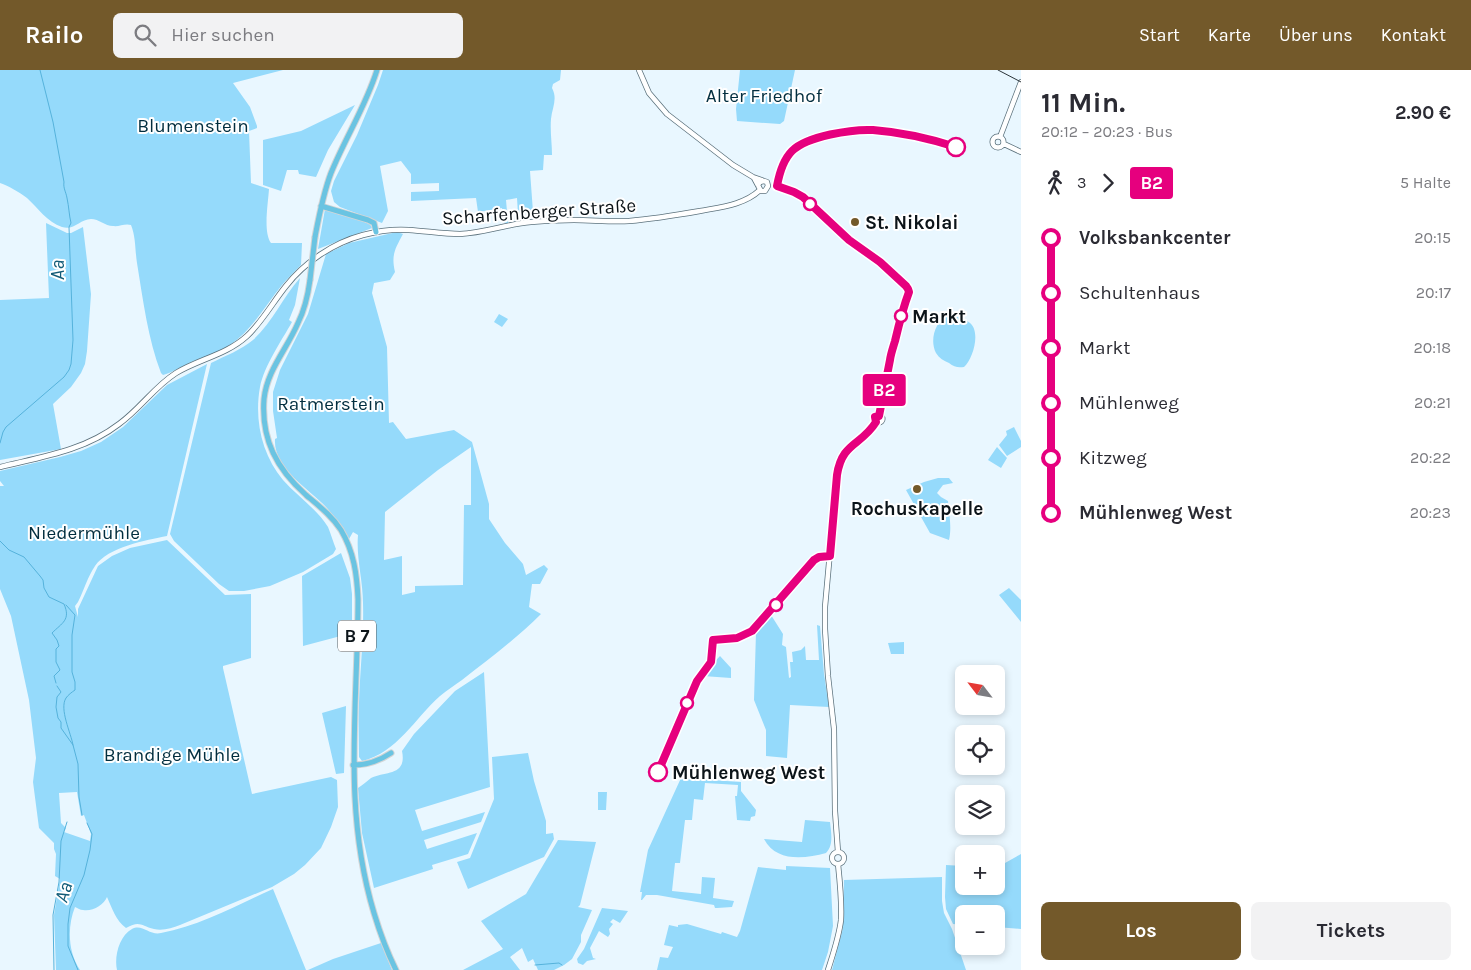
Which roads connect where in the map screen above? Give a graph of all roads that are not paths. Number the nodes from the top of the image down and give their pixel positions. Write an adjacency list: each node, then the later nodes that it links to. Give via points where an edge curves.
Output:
1 (377, 70): 10 (main road, B 7, via 331,173)
2 (639, 70): 7 (street, via 647,90 667,114)
3 (1021, 82): 4 (street)
4 (1000, 137): 5 (street); 5 (street, via 994,138 993,144 999,148)
5 (1004, 144): 6 (street)
6 (1021, 152)
7 (753, 177): 8 (street); 9 (street)
8 (764, 181): 9 (street, via 760,182); 9 (street, via 768,188 764,191)
9 (759, 188): 11 (street, Scharfenberger Straße, via 750,198 728,205 628,221 533,222 458,234 408,230)
10 (321, 206): 11 (main road, via 368,220 374,223); 15 (main road, B 7, bridge, via 307,298 298,324 266,387 265,431 281,468 332,519 350,550 358,599)
11 (376, 232): 13 (street, Scharfenberger Straße, via 346,241 318,256 290,281 246,336 230,349 164,380 120,424 80,446)
12 (876, 422): 16 (street, via 848,450 837,475 825,612 834,723)
13 (0, 467)
14 (391, 752): 15 (main road, via 376,761)
15 (353, 765): 18 (main road, B 7, via 358,836 369,895)
16 (838, 852): 17 (street, via 832,859); 17 (street, via 844,859)
17 (838, 864): 19 (street, via 841,920)
18 (396, 970)
19 (828, 970)

